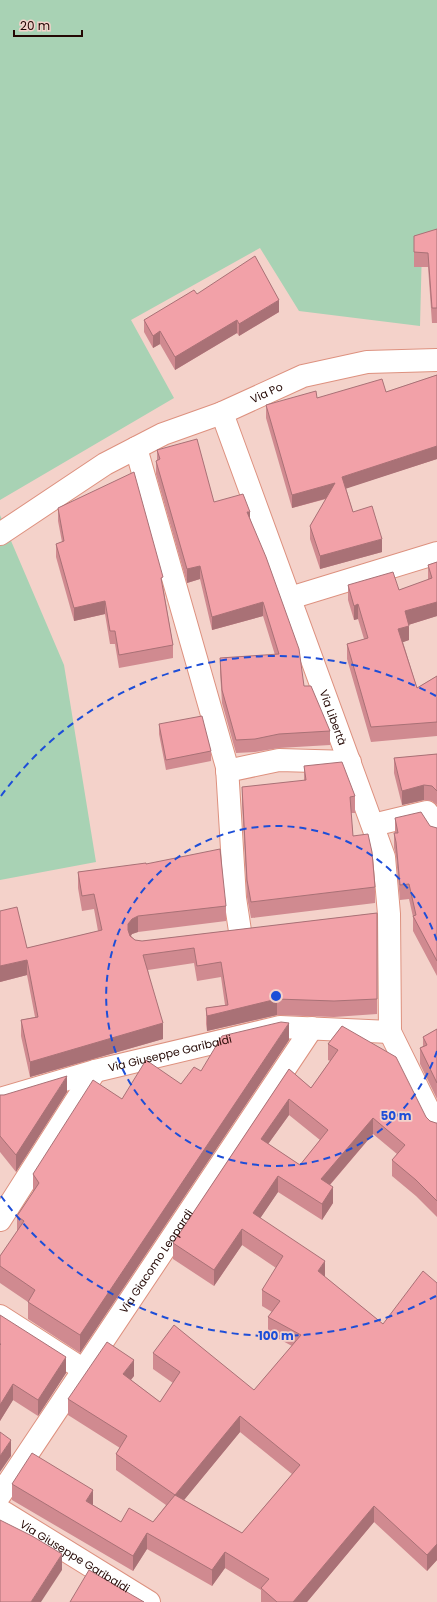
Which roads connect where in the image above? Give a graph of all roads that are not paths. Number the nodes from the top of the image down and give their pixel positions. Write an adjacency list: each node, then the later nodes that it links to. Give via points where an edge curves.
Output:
1 (437, 360): 2 (street, Via Po, via 367,362 303,376)
2 (222, 413): 3 (street, Via Po, via 163,434); 6 (street, Via Libertà)
3 (136, 448): 4 (street, Via Po, via 105,464); 8 (street)
4 (0, 534)
5 (437, 553): 6 (street)
6 (290, 598): 7 (street, Via Libertà)
7 (350, 762): 8 (street, via 278,760); 9 (street, Via Libertà)
8 (227, 771): 14 (street, via 235,898)
9 (373, 826): 10 (street, via 427,812); 11 (street, Via Libertà, via 384,857)
10 (437, 830)
11 (389, 914): 12 (street); 17 (street, Via Libertà)
12 (366, 916)
13 (264, 929): 14 (street)
14 (240, 931): 15 (street)
15 (217, 934)
16 (312, 1028): 17 (street, Via Giuseppe Garibaldi); 18 (street, Via Giuseppe Garibaldi, via 280,1027); 23 (street, Via Giacomo Leopardi)
17 (390, 1032): 20 (street)
18 (95, 1071): 19 (street, Via Giuseppe Garibaldi); 21 (street)
19 (0, 1099)
20 (437, 1127)
21 (0, 1220)
22 (0, 1316): 23 (street)
23 (84, 1370): 24 (street, Via Giacomo Leopardi)
24 (0, 1495)
25 (0, 1510): 26 (street, Via Giuseppe Garibaldi)
26 (149, 1602)

